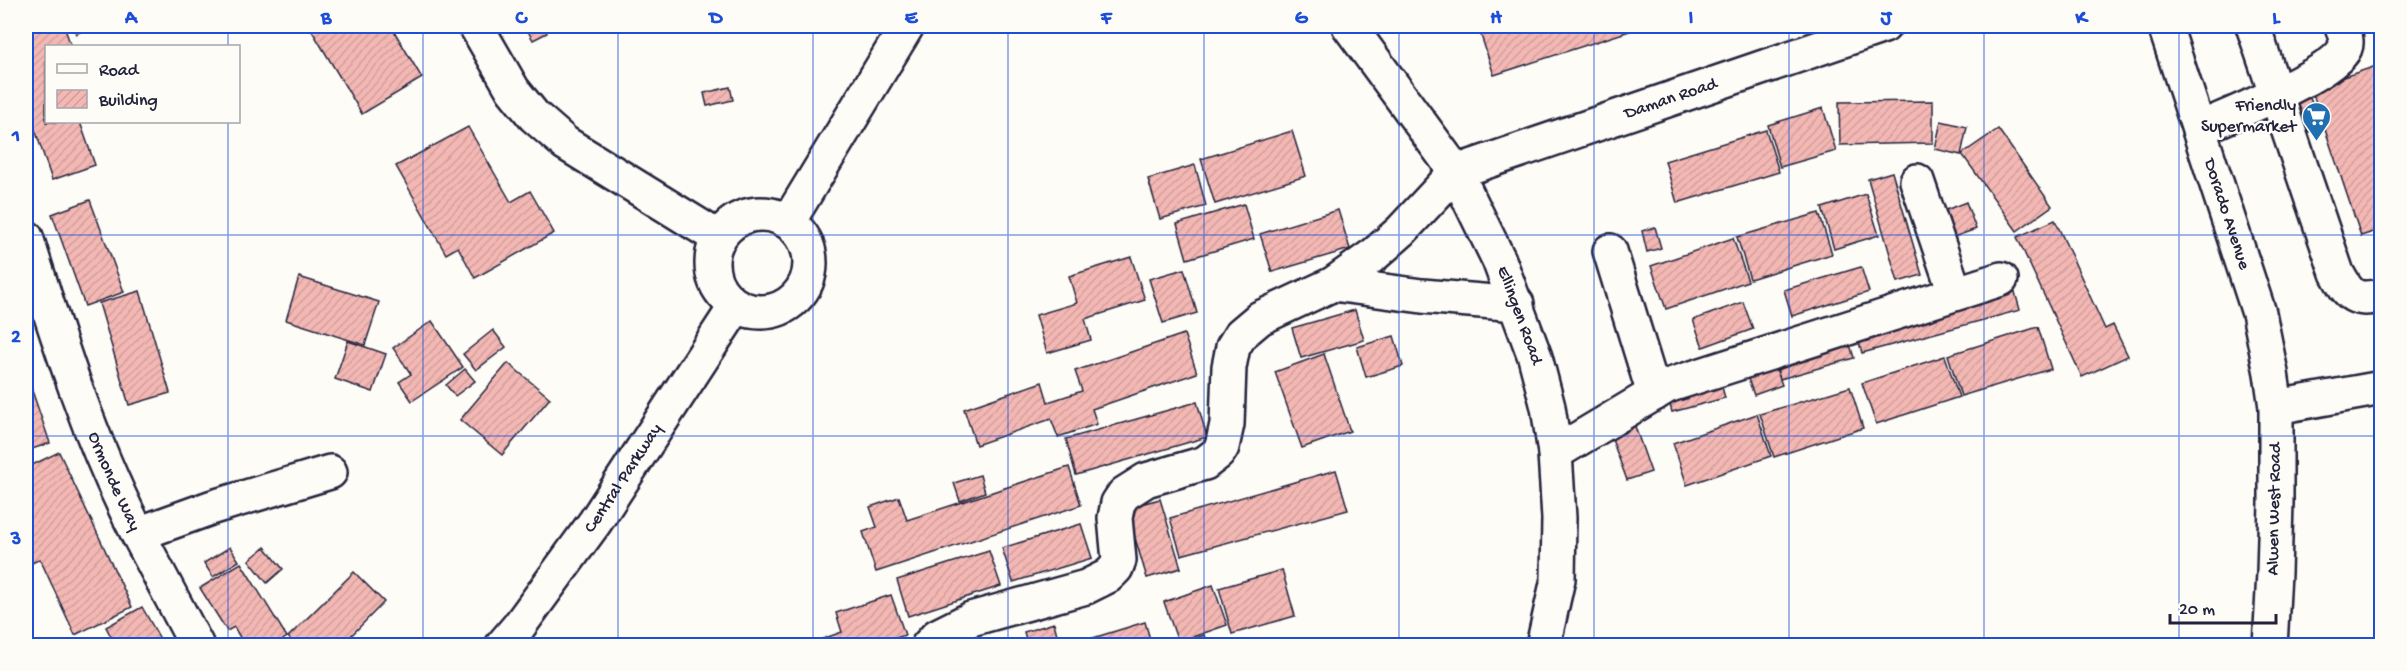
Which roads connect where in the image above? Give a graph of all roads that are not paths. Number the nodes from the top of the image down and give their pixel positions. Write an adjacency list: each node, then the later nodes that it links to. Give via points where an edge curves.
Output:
1 (476, 26): 14 (street, via 513,90 534,116 565,143)
2 (907, 26): 12 (street)
3 (1349, 26): 10 (street, Ellingen Road)
4 (1884, 26): 10 (street, Daman Road)
5 (2165, 26): 9 (street, Dorado Avenue)
6 (2253, 26): 8 (street)
7 (2342, 26): 8 (street, via 2347,41 2341,54)
8 (2276, 94): 9 (street); 19 (street, via 2337,273 2347,292 2364,299)
9 (2199, 129): 24 (street, Dorado Avenue, via 2259,313)
10 (1456, 172): 17 (street, via 1401,231); 20 (street, Ellingen Road)
11 (1917, 181): 18 (street)
12 (788, 222): 14 (street, via 766,215 742,218); 21 (street, via 807,249 806,282 784,306 752,312)
13 (26, 237): 27 (street, Ormonde Way, via 70,378)
14 (719, 238): 21 (street, via 712,268 724,296)
15 (1610, 251): 23 (street)
16 (2001, 279): 18 (street)
17 (1333, 284): 20 (street); 30 (street, via 1260,318 1241,334 1233,347 1229,367 1222,447 1205,463 1146,480 1124,494 1115,518 1119,560 1108,576 1086,587 971,620 937,636)
18 (1956, 293): 23 (street, via 1667,386)
19 (2382, 296)
20 (1517, 304): 25 (street, Ellingen Road, via 1548,407)
21 (736, 306): 29 (street, Central Parkway, via 595,522)
22 (2382, 388): 24 (street)
23 (1654, 394): 25 (street)
24 (2276, 407): 32 (street, Alwen West Road)
25 (1555, 453): 31 (street, Ellingen Road, via 1558,579)
26 (330, 472): 27 (street, Ormonde Way)
27 (138, 534): 28 (street)
28 (197, 645)
29 (502, 645)
30 (928, 645)
31 (1543, 645)
32 (2270, 645)

